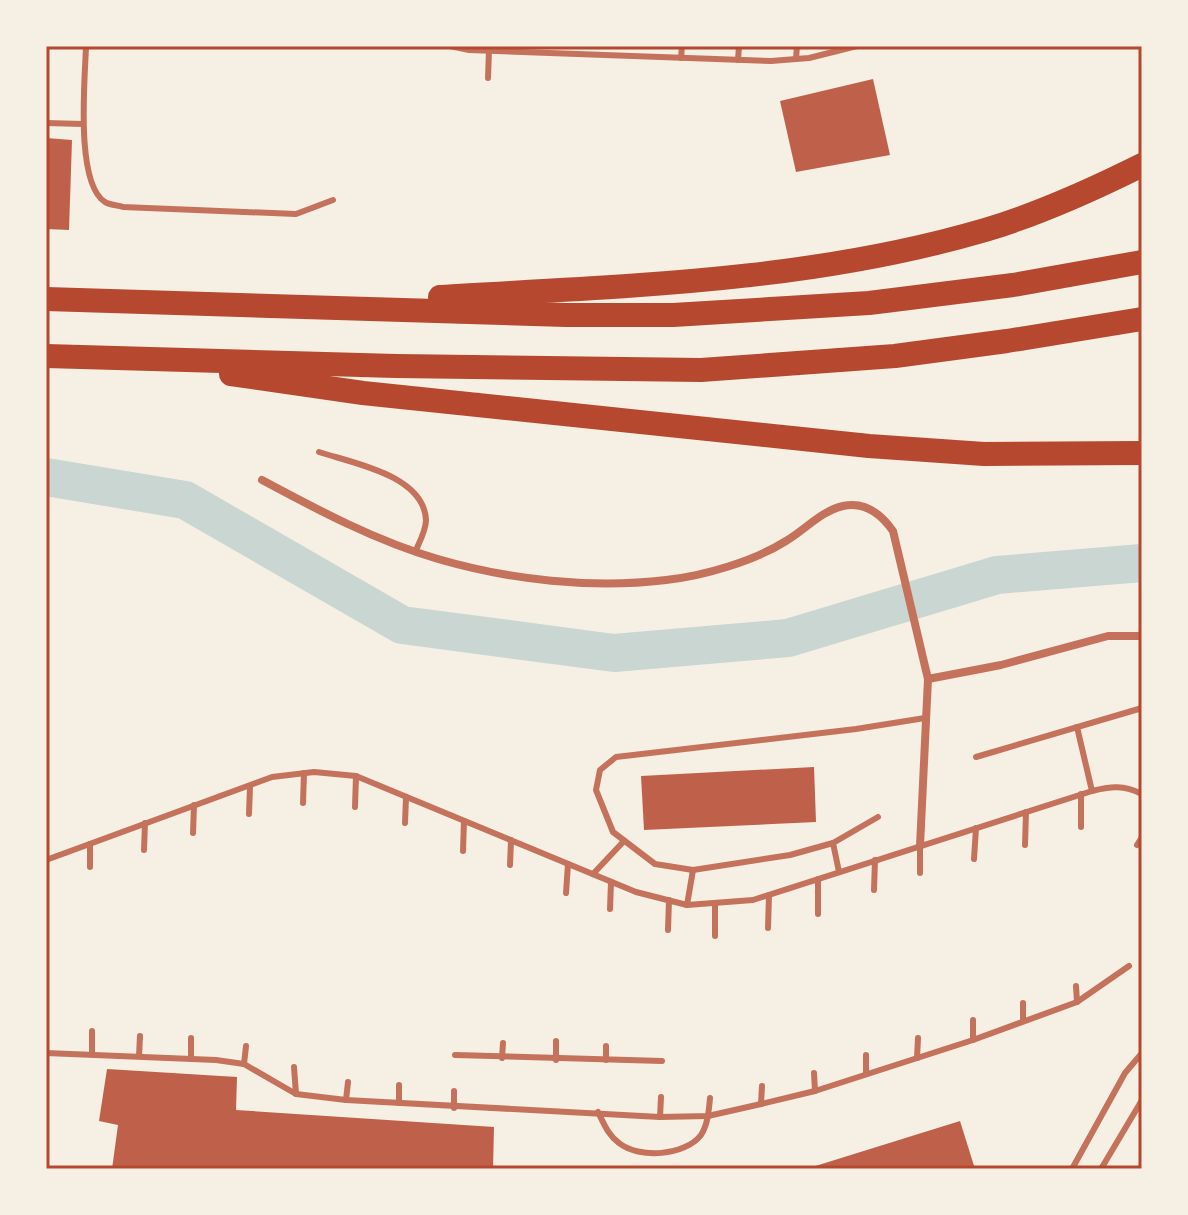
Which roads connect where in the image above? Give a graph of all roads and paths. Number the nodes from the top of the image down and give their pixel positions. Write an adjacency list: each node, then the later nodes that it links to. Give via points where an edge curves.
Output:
1 (86, 46): 17 (lane)
2 (452, 46): 9 (lane)
3 (626, 46): 11 (lane)
4 (682, 46): 12 (lane)
5 (739, 46): 14 (lane)
6 (797, 46): 13 (lane)
7 (853, 46): 13 (lane)
8 (512, 49): 9 (lane); 10 (lane)
9 (489, 50): 15 (lane)
10 (569, 50): 11 (lane)
11 (625, 56): 12 (lane)
12 (681, 58): 14 (lane)
13 (796, 59): 14 (lane)
14 (738, 60)
15 (488, 78)
16 (46, 123): 17 (lane)
17 (83, 124): 19 (lane, via 90,182 105,202 296,214)
18 (1142, 165): 22 (highway, via 988,229 832,265 734,279)
19 (333, 200)
20 (1142, 262): 22 (highway, via 1013,285 770,310 566,315)
21 (46, 299): 22 (highway)
22 (290, 306)
23 (1142, 319): 25 (highway, via 895,356 701,370)
24 (46, 356): 25 (highway)
25 (114, 358): 27 (highway, via 363,393 869,446 984,454)
26 (319, 452): 29 (lane, via 401,480 424,514 425,528)
27 (1142, 453)
28 (262, 480): 29 (street, via 334,518)
29 (416, 550): 31 (street, via 510,575 598,583 668,580 741,563 844,505 863,507 881,514 893,531)
30 (1142, 636): 31 (street, via 1108,636)
31 (928, 679): 33 (street)
32 (1142, 708): 34 (lane)
33 (925, 718): 57 (lane, via 616,757 600,770 596,790 613,832); 62 (street)
34 (1077, 727): 35 (lane); 39 (lane)
35 (976, 757)
36 (304, 773): 37 (lane); 38 (lane); 43 (lane)
37 (356, 776): 42 (lane); 45 (lane)
38 (250, 786): 44 (lane); 47 (lane)
39 (1092, 791): 40 (lane); 41 (lane, via 1114,786)
40 (1081, 794): 46 (lane); 52 (lane)
41 (1142, 794)
42 (406, 797): 49 (lane); 51 (lane)
43 (303, 803)
44 (194, 805): 50 (lane); 54 (lane)
45 (355, 807)
46 (1026, 812): 53 (lane); 60 (lane)
47 (249, 814)
48 (878, 817): 58 (lane)
49 (464, 821): 56 (lane); 64 (lane)
50 (145, 823): 59 (lane); 63 (lane)
51 (405, 823)
52 (1081, 827)
53 (976, 828): 62 (lane); 65 (lane)
54 (193, 833)
55 (1142, 837): 61 (lane)
56 (511, 840): 68 (lane); 69 (lane)
57 (624, 841): 71 (lane, via 655,864); 74 (lane)
58 (833, 843): 71 (lane); 72 (lane)
59 (90, 844): 66 (lane); 70 (lane)
60 (1025, 845)
61 (1137, 845)
62 (920, 846): 67 (lane); 73 (lane)
63 (144, 850)
64 (463, 851)
65 (974, 859)
66 (46, 860)
67 (875, 860): 72 (lane); 77 (lane)
68 (568, 864): 74 (lane); 78 (lane)
69 (510, 865)
70 (90, 867)
71 (693, 870): 82 (lane)
72 (839, 872): 75 (lane)
73 (920, 873)
74 (593, 874): 76 (lane)
75 (818, 879): 79 (lane); 84 (lane)
76 (611, 882): 80 (lane); 83 (lane)
77 (874, 890)
78 (566, 893)
79 (769, 895): 81 (lane); 85 (lane)
80 (669, 900): 82 (lane); 86 (lane)
81 (715, 903): 82 (lane); 87 (lane)
82 (687, 905)
83 (610, 909)
84 (818, 914)
85 (768, 928)
86 (668, 930)
87 (715, 936)
88 (1129, 966): 90 (lane)
89 (1076, 986): 90 (lane)
90 (1077, 1002): 93 (lane)
91 (1023, 1003): 93 (lane)
92 (973, 1020): 98 (lane)
93 (1023, 1020): 98 (lane)
94 (92, 1031): 105 (lane)
95 (140, 1036): 108 (lane)
96 (191, 1038): 111 (lane)
97 (918, 1038): 110 (lane)
98 (973, 1040): 110 (lane)
99 (556, 1041): 112 (lane)
100 (503, 1043): 109 (lane)
101 (246, 1046): 115 (lane)
102 (606, 1046): 113 (lane)
103 (46, 1053): 105 (lane)
104 (1142, 1053): 135 (lane, via 1125,1073)
105 (92, 1054): 108 (lane)
106 (455, 1055): 109 (lane)
107 (866, 1055): 118 (lane)
108 (139, 1056): 111 (lane)
109 (502, 1058): 112 (lane)
110 (917, 1058): 118 (lane)
111 (191, 1059): 115 (lane)
112 (556, 1060): 113 (lane)
113 (606, 1060): 114 (lane)
114 (662, 1061)
115 (244, 1064): 124 (lane)
116 (294, 1067): 124 (lane)
117 (814, 1073): 123 (lane)
118 (866, 1074): 123 (lane)
119 (348, 1082): 127 (lane)
120 (399, 1085): 129 (lane)
121 (762, 1086): 130 (lane)
122 (454, 1091): 131 (lane)
123 (815, 1091): 130 (lane)
124 (296, 1094): 127 (lane)
125 (661, 1097): 134 (lane)
126 (710, 1098): 133 (lane)
127 (346, 1100): 129 (lane)
128 (1142, 1100): 136 (lane)
129 (399, 1103): 131 (lane)
130 (761, 1104): 133 (lane)
131 (454, 1108): 132 (lane)
132 (598, 1112): 133 (lane, via 609,1134 640,1153 686,1145 701,1135); 134 (lane)
133 (708, 1116): 134 (lane)
134 (660, 1117)
135 (1072, 1169)
136 (1101, 1169)

